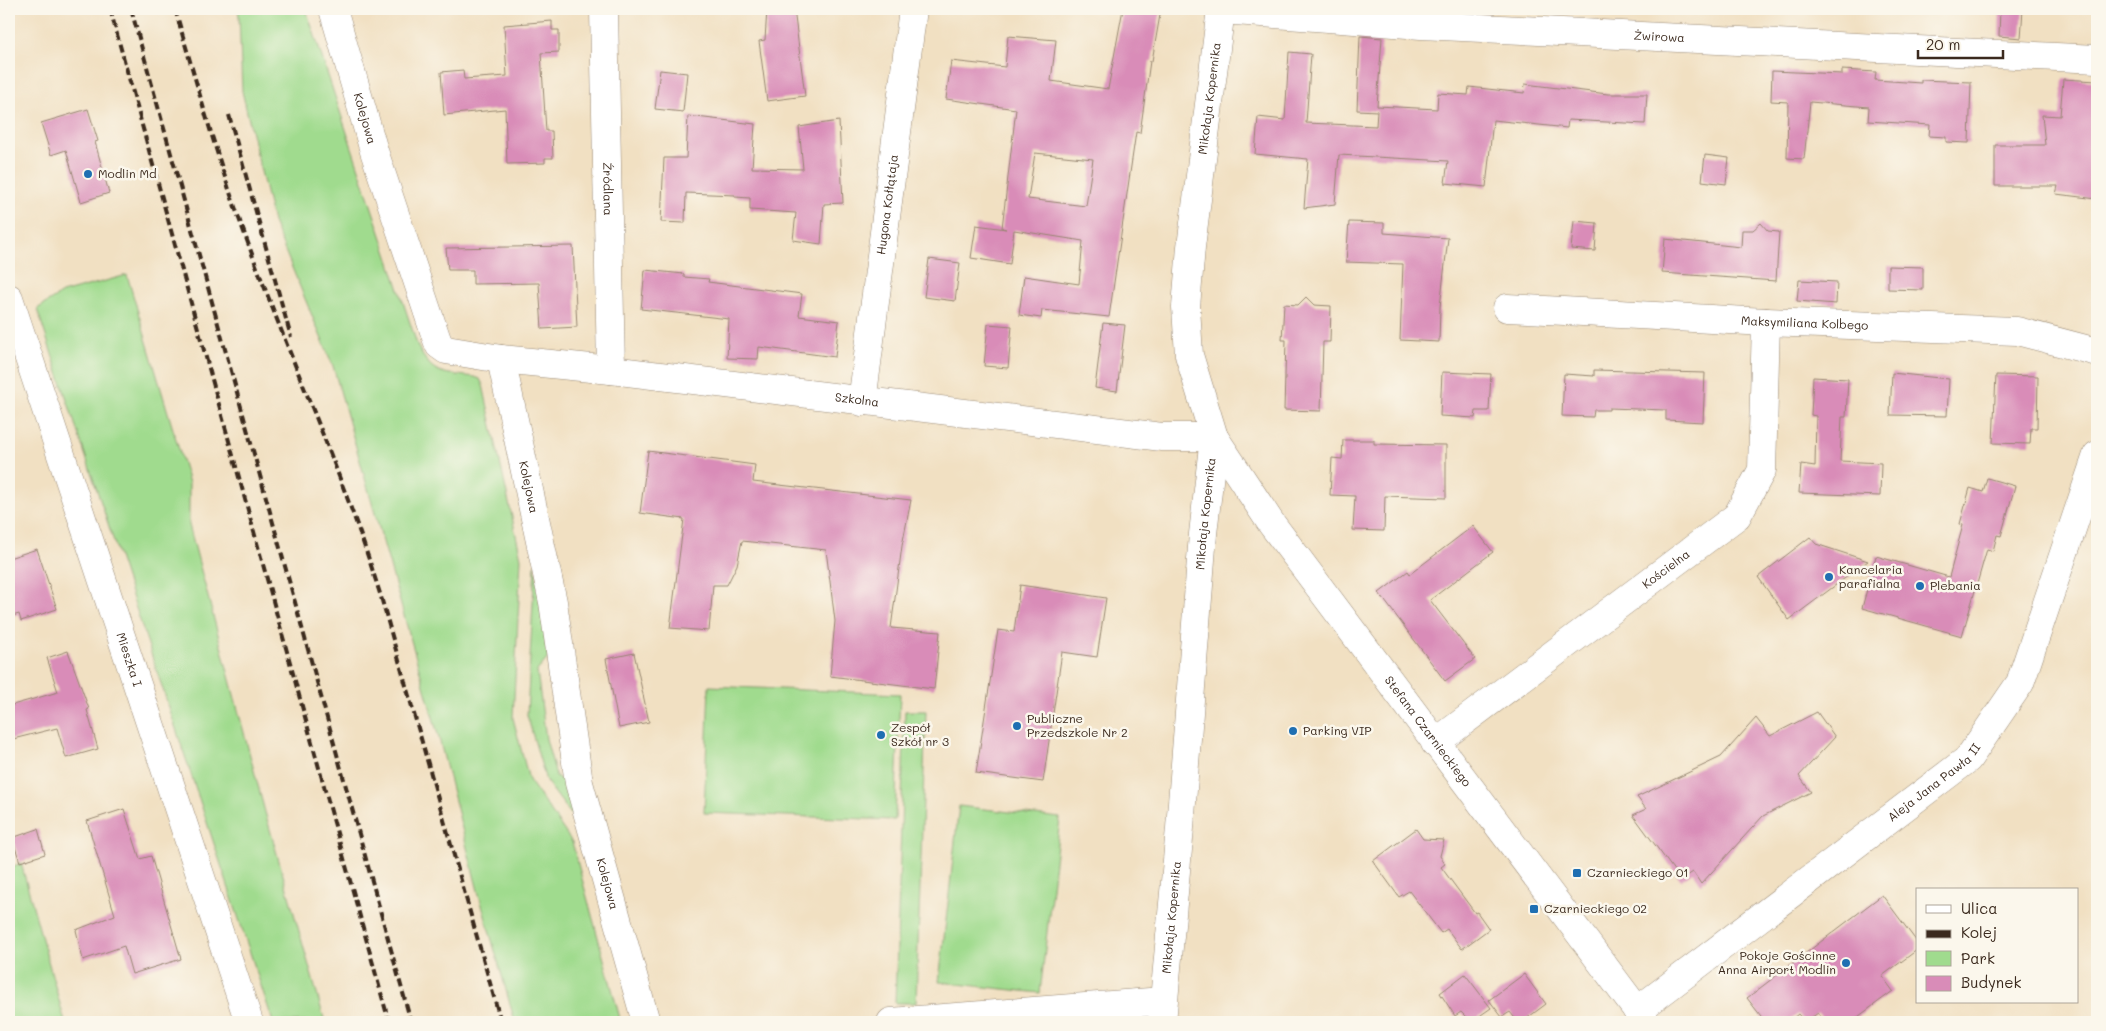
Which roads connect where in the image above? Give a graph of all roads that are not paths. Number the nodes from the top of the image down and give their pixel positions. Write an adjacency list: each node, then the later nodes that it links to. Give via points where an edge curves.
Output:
1 (333, 9): 10 (street, Kolejowa, via 374,151 440,345 454,352)
2 (604, 9): 11 (street, Źródlana)
3 (913, 9): 12 (street, Hugona Kołłątaja)
4 (1221, 10): 5 (street, Żwirowa, via 1421,25); 13 (street, Mikołaja Kopernika, via 1186,307 1189,355)
5 (2097, 59)
6 (9, 298): 18 (street, Mieszka I)
7 (1507, 308): 8 (street, Maksymiliana Kolbego)
8 (1766, 322): 9 (street, Maksymiliana Kolbego, via 2017,331); 15 (street, Kościelna, via 1762,470 1737,516)
9 (2097, 352)
10 (501, 359): 11 (street, Szkolna); 19 (street, Kolejowa, via 553,602 578,783)
11 (611, 370): 12 (street, Szkolna)
12 (862, 402): 13 (street, Szkolna, via 1162,437)
13 (1214, 437): 15 (street, Stefana Czarnieckiego, via 1271,523); 16 (street, Mikołaja Kopernika)
14 (2097, 454): 17 (street, Aleja Jana Pawła II, via 2020,682 1968,759)
15 (1435, 743): 17 (street, Stefana Czarnieckiego)
16 (1162, 1012): 20 (street)
17 (1642, 1017)
18 (249, 1022)
19 (646, 1022)
20 (891, 1022)

